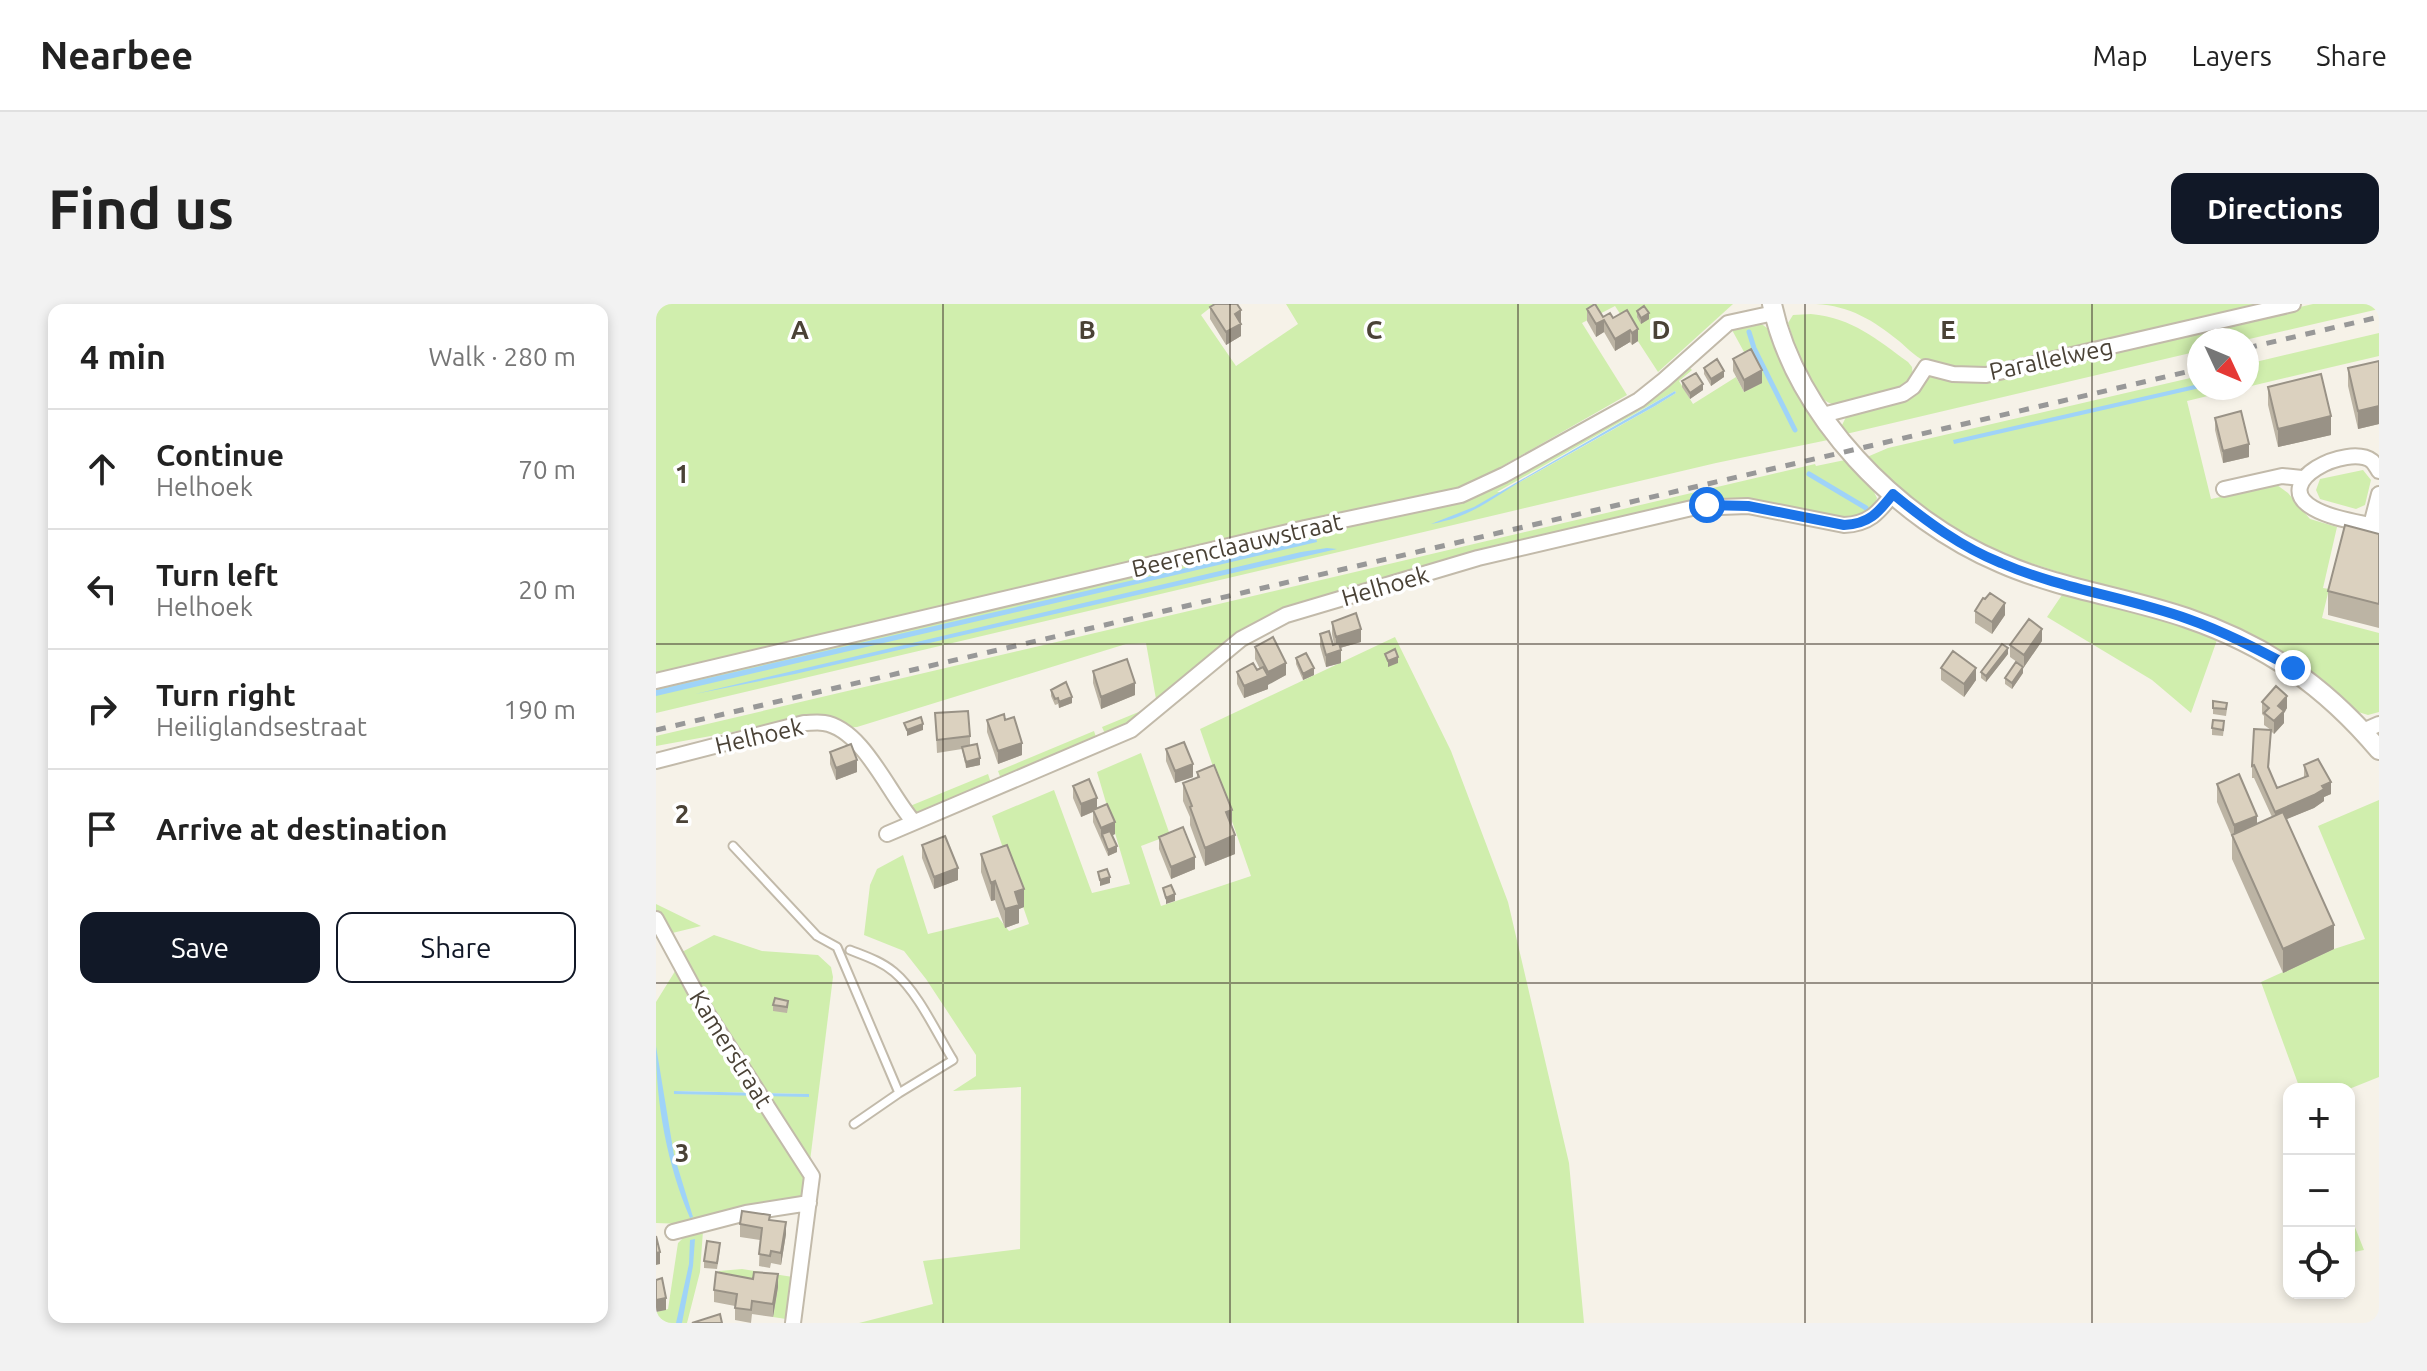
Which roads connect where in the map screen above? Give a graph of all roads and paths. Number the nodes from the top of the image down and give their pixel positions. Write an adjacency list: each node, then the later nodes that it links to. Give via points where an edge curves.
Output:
1 (2293, 304): 3 (street, Parallelweg, via 1986,375 1926,367 1903,394)
2 (1773, 308): 3 (street, via 1792,363); 10 (street, Beerenclaauwstraat, via 1728,323 1639,400 1461,495)
3 (1823, 415): 7 (street, via 1848,451)
4 (2379, 471): 5 (street, via 2372,461 2357,456 2315,466)
5 (2302, 478): 6 (street, via 2282,476); 9 (street, via 2301,493 2309,506)
6 (2224, 489)
7 (1893, 494): 11 (street, via 1944,534 2000,563 2187,618 2249,644 2293,668); 14 (street, Helhoek, via 1874,517 1856,525 1748,506 1692,508 1478,558 1286,615 1223,652 1131,730)
8 (2379, 494): 9 (street)
9 (2375, 526)
10 (656, 681)
11 (2371, 728): 12 (street)
12 (2379, 750)
13 (656, 761): 14 (street, Helhoek, via 804,723 826,723 872,760)
14 (913, 821): 15 (street, Helhoek)
15 (887, 834)
16 (733, 846): 19 (lane, via 817,936 837,947)
17 (656, 919): 21 (street, Kamerstraat, via 707,1013 812,1176)
18 (850, 950): 19 (lane, via 896,974 953,1060)
19 (899, 1093): 20 (lane)
20 (854, 1124)
21 (809, 1203): 22 (street); 23 (street)
22 (673, 1232)
23 (793, 1323)

